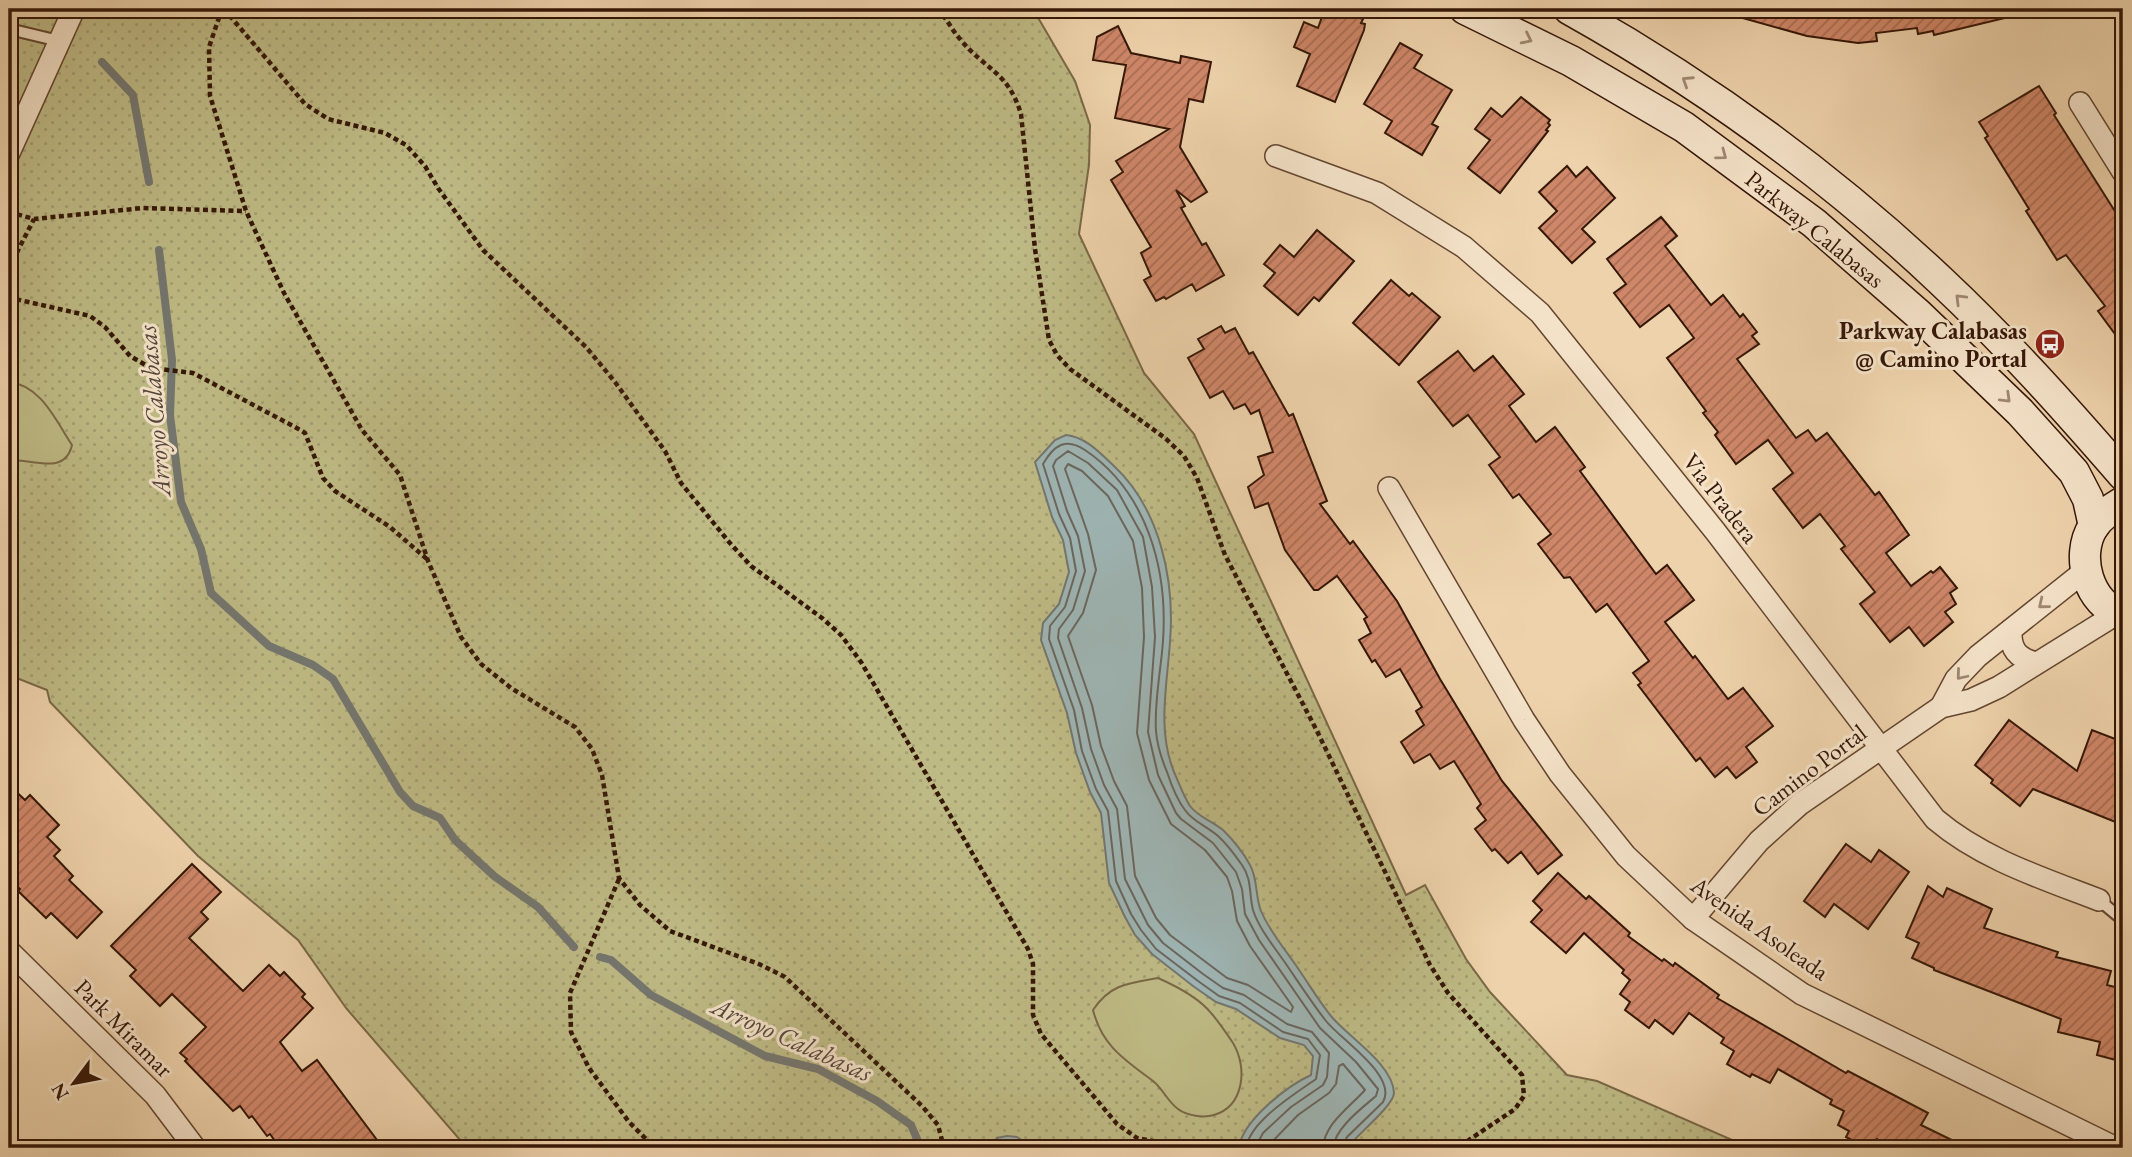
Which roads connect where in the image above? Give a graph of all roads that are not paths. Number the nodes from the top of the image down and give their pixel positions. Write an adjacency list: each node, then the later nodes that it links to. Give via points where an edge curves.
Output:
1 (74, 9): 5 (street)
2 (1465, 9): 13 (street, Parkway Calabasas, one-way to 13, via 1571,61 1684,127 1814,223 2020,412 2074,472 2088,499)
3 (1569, 9): 10 (street, Parkway Calabasas, one-way to 3, via 2006,345 1853,203 1734,111)
4 (9, 29): 5 (lane)
5 (59, 41): 7 (street)
6 (2080, 103): 9 (street)
7 (9, 153)
8 (1276, 156): 19 (street, Via Pradera, via 1377,193 1464,247 1540,313)
9 (2123, 172)
10 (2123, 475)
11 (1389, 488): 21 (street, Avenida Asoleada, via 1560,774 1626,856)
12 (2123, 502): 13 (street)
13 (2094, 526): 14 (street, via 2086,542)
14 (2086, 570): 15 (street, via 2096,593); 16 (street, Camino Portal, one-way to 16)
15 (2120, 614): 17 (street, Camino Portal)
16 (2011, 630): 17 (street, via 2015,652); 18 (street, Camino Portal, one-way to 18, via 1956,679)
17 (2036, 663): 18 (street, Camino Portal, via 1971,700)
18 (1941, 707): 19 (street, Camino Portal)
19 (1880, 748): 20 (street, Via Pradera, via 1935,819 1957,838 2026,872); 21 (street, Camino Portal, via 1800,804 1759,841)
20 (2099, 900): 22 (lane)
21 (1693, 919): 25 (street, Avenida Asoleada, via 1802,993)
22 (2123, 920)
23 (9, 951): 24 (street, Park Miramar, via 155,1095)
24 (195, 1148)
25 (2116, 1148)

